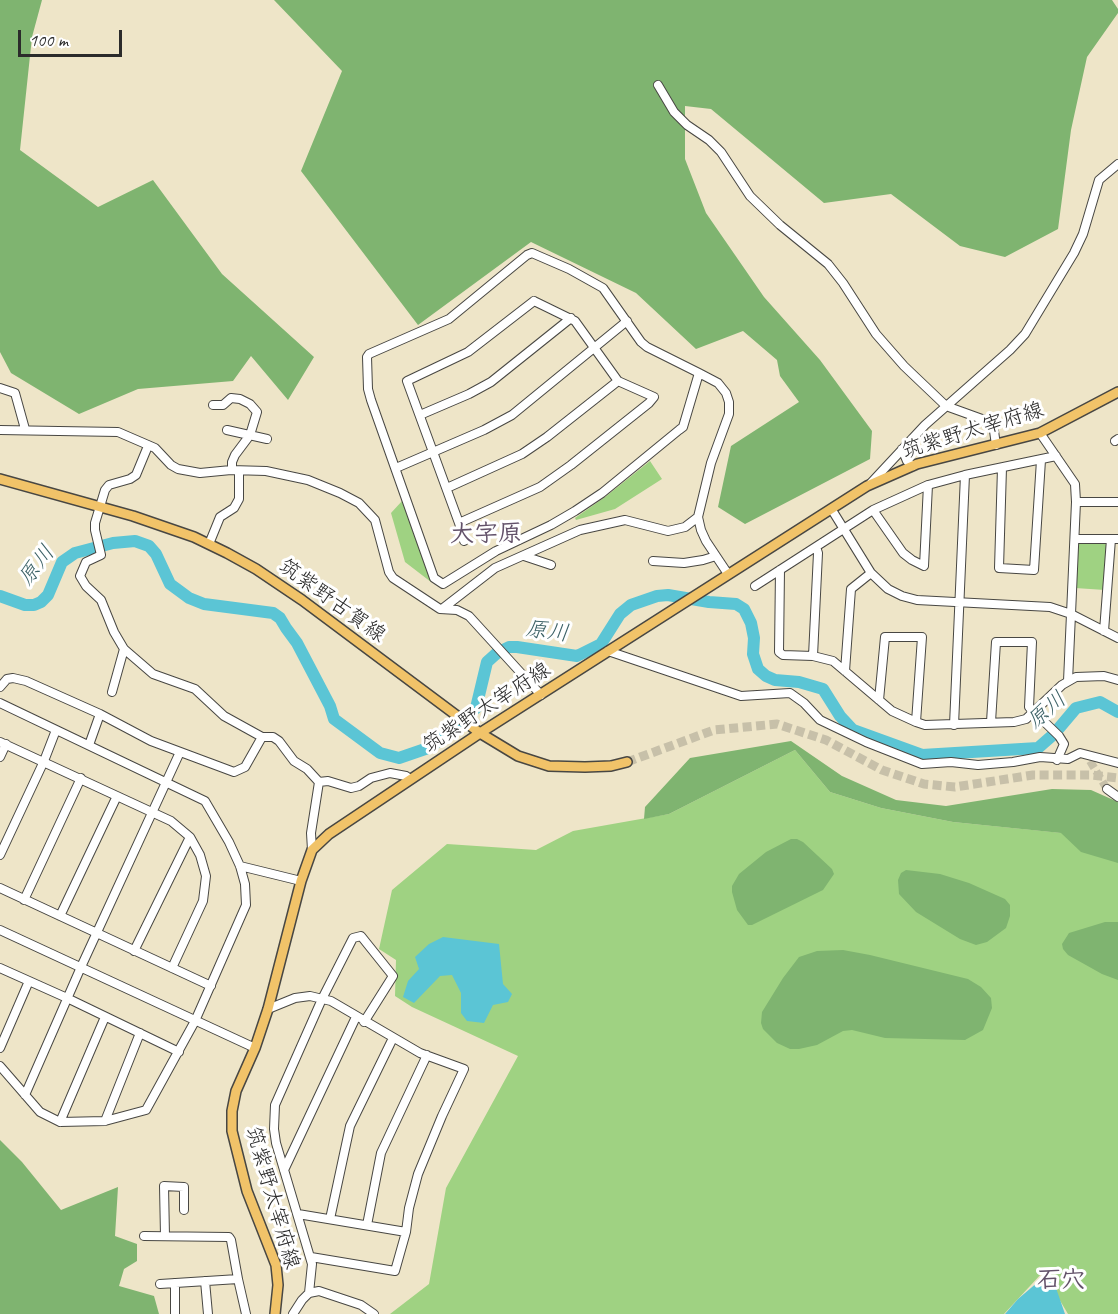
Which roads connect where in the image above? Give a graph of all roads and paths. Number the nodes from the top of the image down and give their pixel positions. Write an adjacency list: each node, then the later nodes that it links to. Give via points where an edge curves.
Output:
1 (658, 85): 11 (street, via 674,112 721,152 750,196 828,264 876,334)
2 (1118, 164): 11 (street, via 1099,180 1074,253 1026,333)
3 (571, 318): 5 (street); 12 (street, via 491,382); 12 (street, via 534,301 468,352 407,381)
4 (627, 321): 5 (street); 6 (street, via 647,347); 26 (street, via 603,288 532,254 449,318 369,354 369,389)
5 (595, 347): 7 (street); 22 (street, via 512,415)
6 (699, 373): 26 (street, via 679,430 575,511 496,551 443,584 434,578); 39 (street, via 718,383 726,393 729,414 706,477)
7 (618, 381): 33 (street, via 522,454); 40 (street, via 654,397 540,487)
8 (0, 388): 13 (street, via 15,393)
9 (1118, 392): 16 (main road, 筑紫野太宰府線)
10 (213, 405): 17 (street, via 223,405 231,398 250,404 257,416)
11 (946, 406): 19 (street, via 990,425); 21 (street)
12 (420, 415): 22 (street)
13 (25, 429): 14 (street); 20 (street, via 118,432)
14 (0, 430)
15 (227, 430): 17 (street)
16 (1040, 432): 19 (main road, 筑紫野太宰府線); 23 (street)
17 (250, 435): 18 (street); 28 (street, via 232,462)
18 (267, 439)
19 (996, 445): 25 (main road, 筑紫野太宰府線)
20 (148, 446): 28 (street, via 178,469 200,473); 36 (street, via 136,475 109,485)
21 (902, 449): 25 (street); 32 (street)
22 (433, 452): 26 (street); 33 (street)
23 (1056, 456): 24 (street); 34 (street, via 1075,484)
24 (1041, 459): 27 (street); 27 (street, via 1034,570 999,567)
25 (913, 466): 32 (main road, 筑紫野太宰府線)
26 (396, 468)
27 (1002, 468): 29 (street)
28 (236, 470): 45 (street, via 239,499 234,508 220,517); 56 (street, via 266,471 308,480 359,503 375,520 393,578)
29 (965, 475): 31 (street); 55 (street)
30 (0, 479): 36 (main road, 筑紫野古賀線)
31 (928, 485): 38 (street); 38 (street, via 924,566 903,553)
32 (867, 486): 37 (main road, 筑紫野太宰府線)
33 (447, 488): 40 (street)
34 (1076, 502): 35 (street); 42 (street)
35 (1118, 502)
36 (99, 507): 45 (main road, 筑紫野古賀線); 60 (street, via 95,523 101,555 86,562 80,576 101,600)
37 (832, 510): 41 (street); 53 (main road, 筑紫野太宰府線)
38 (873, 510): 41 (street)
39 (698, 517): 47 (street); 48 (street, via 686,527 668,531 625,520 580,530)
40 (459, 523): 44 (street)
41 (843, 530): 46 (street); 52 (street)
42 (1075, 539): 43 (street); 57 (street)
43 (1115, 539): 58 (street)
44 (464, 541)
45 (209, 544): 77 (main road, 筑紫野古賀線, via 302,600)
46 (816, 547): 51 (street); 62 (street)
47 (716, 555): 49 (street, via 684,563); 53 (street)
48 (524, 556): 50 (street); 56 (street, via 495,568)
49 (653, 561)
50 (551, 565)
51 (780, 570): 54 (street); 62 (street, via 779,651)
52 (871, 573): 55 (street, via 902,596); 63 (street, via 851,589)
53 (728, 574): 61 (main road, 筑紫野太宰府線)
54 (755, 586)
55 (960, 603): 57 (street, via 1050,607); 75 (street)
56 (442, 609): 68 (street, via 469,616)
57 (1071, 614): 58 (street); 65 (street)
58 (1104, 631): 59 (street)
59 (1118, 638)
60 (124, 649): 67 (street); 78 (street, via 153,674 195,689 224,716)
61 (608, 651): 68 (main road, 筑紫野太宰府線); 83 (street, via 741,696 790,693 820,720 922,764 978,765 1040,757)
62 (813, 656): 63 (street, via 833,661)
63 (845, 671): 69 (street)
64 (1118, 680): 65 (street, via 1091,675)
65 (1068, 681): 71 (street)
66 (0, 687): 72 (street, via 7,679 26,681)
67 (112, 692)
68 (541, 694): 77 (main road, 筑紫野太宰府線)
69 (879, 699): 74 (street); 74 (street, via 885,637 922,637)
70 (0, 703): 76 (street)
71 (1034, 713): 73 (street, via 1014,722); 73 (street, via 1029,707 1032,642 996,642); 83 (street, via 1064,744)
72 (100, 714): 80 (street); 81 (street)
73 (991, 722): 75 (street)
74 (916, 723): 75 (street)
75 (954, 724)
76 (56, 730): 80 (street); 84 (street)
77 (476, 730): 85 (main road, 筑紫野古賀線, via 518,756 549,766 611,766); 88 (main road, 筑紫野太宰府線)
78 (262, 737): 81 (street, via 245,767 234,772); 90 (street, via 279,741 294,761)
79 (3, 743): 82 (street); 84 (street)
80 (89, 746): 89 (street)
81 (180, 752): 89 (street)
82 (0, 757)
83 (1057, 760): 86 (street, via 1080,753)
84 (44, 761): 87 (street); 97 (street)
85 (627, 762)
86 (1118, 763)
87 (81, 778): 92 (street); 101 (street)
88 (410, 779): 90 (street, via 390,773 351,788); 96 (main road, 筑紫野太宰府線)
89 (166, 782): 94 (street); 98 (street, via 205,801)
90 (319, 782): 96 (street)
91 (1107, 789): 93 (street)
92 (117, 796): 94 (street); 102 (street)
93 (1118, 797)
94 (152, 811): 95 (street); 104 (street)
95 (190, 837): 105 (street); 108 (street, via 206,876 203,901)
96 (312, 850): 99 (main road, 筑紫野太宰府線)
97 (0, 855)
98 (240, 866): 99 (street); 110 (street, via 246,905)
99 (301, 881): 113 (main road, 筑紫野太宰府線)
100 (0, 888): 101 (street)
101 (24, 900): 102 (street)
102 (60, 916): 104 (street)
103 (0, 930): 106 (street)
104 (97, 933): 105 (street); 106 (street)
105 (134, 951): 108 (street)
106 (81, 967): 111 (street); 116 (street)
107 (0, 968): 109 (street)
108 (172, 968): 110 (street)
109 (29, 981): 111 (street); 120 (street)
110 (211, 986): 116 (street)
111 (67, 998): 114 (street); 125 (street)
112 (322, 999): 113 (street, via 295,998); 115 (street); 117 (street, via 353,938 361,936 393,975); 128 (street, via 274,1105 273,1129)
113 (268, 1009): 121 (main road, 筑紫野太宰府線)
114 (105, 1017): 118 (street); 127 (street)
115 (356, 1017): 117 (street); 128 (street)
116 (195, 1021): 121 (street); 122 (street)
117 (364, 1022): 119 (street)
118 (140, 1033): 122 (street); 126 (street)
119 (393, 1038): 123 (street); 131 (street, via 350,1126)
120 (0, 1048)
121 (255, 1048): 145 (main road, 筑紫野太宰府線, via 236,1091 232,1131 247,1191 276,1265)
122 (179, 1052): 126 (street, via 146,1110)
123 (427, 1055): 132 (street, via 381,1153); 133 (street, via 464,1069 418,1174)
124 (0, 1066): 125 (street)
125 (25, 1095): 127 (street, via 40,1112)
126 (105, 1121): 127 (street)
127 (60, 1122)
128 (284, 1171): 130 (street)
129 (184, 1210): 135 (street, via 184,1187 164,1186)
130 (298, 1214): 131 (street); 136 (street)
131 (330, 1219): 132 (street)
132 (367, 1225): 133 (street)
133 (406, 1232): 136 (street, via 395,1271)
134 (144, 1236): 135 (street)
135 (165, 1236): 137 (street, via 229,1237)
136 (311, 1257): 141 (street)
137 (238, 1279): 138 (street); 144 (street)
138 (206, 1281): 139 (street); 143 (street)
139 (175, 1283): 140 (street); 142 (street)
140 (160, 1284)
141 (309, 1293): 146 (street); 147 (street, via 319,1291 361,1305)
142 (175, 1314)
143 (208, 1314)
144 (246, 1314)
145 (275, 1314)
146 (293, 1314)
147 (374, 1314)

